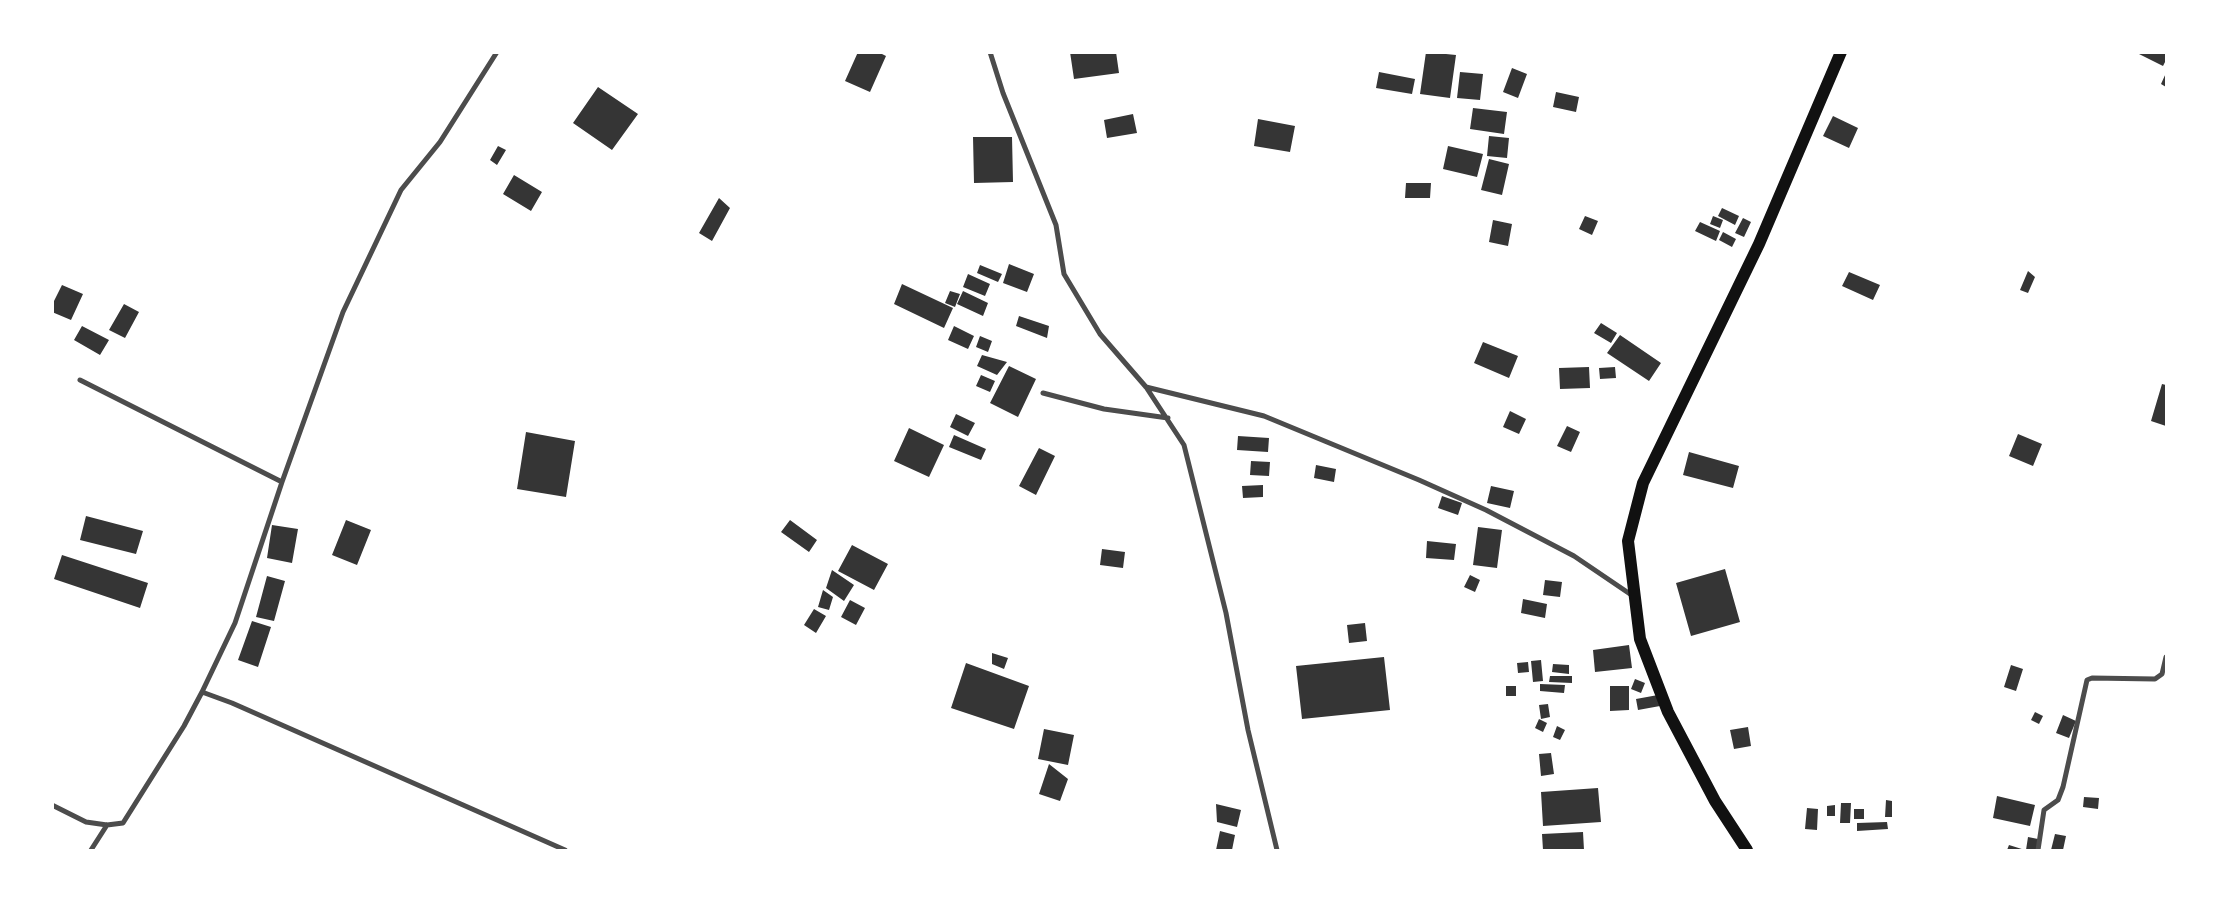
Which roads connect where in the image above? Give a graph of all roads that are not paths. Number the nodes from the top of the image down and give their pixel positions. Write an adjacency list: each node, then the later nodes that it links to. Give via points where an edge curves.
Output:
1 (497, 52): 8 (street, via 440,142 402,190 344,312)
2 (990, 52): 5 (street, via 1056,225 1064,274 1100,334)
3 (1841, 52): 9 (main road, via 1760,244 1643,483 1628,541)
4 (80, 380): 8 (street)
5 (1146, 387): 7 (street); 9 (street, via 1264,416 1419,480 1486,510 1574,556)
6 (1043, 393): 7 (street, via 1104,409)
7 (1168, 418): 16 (street, via 1184,444 1226,613 1248,730)
8 (282, 482): 11 (street, via 235,623)
9 (1634, 596): 17 (main road, via 1640,639 1668,712 1715,801)
10 (2166, 657): 18 (street, via 2162,674 2155,679 2087,680 2063,788 2058,800 2044,810)
11 (202, 692): 13 (street, via 123,823); 15 (street)
12 (52, 805): 13 (street, via 86,822)
13 (107, 825): 14 (street)
14 (91, 850)
15 (565, 850)
16 (1277, 850)
17 (1747, 850)
18 (2038, 850)

